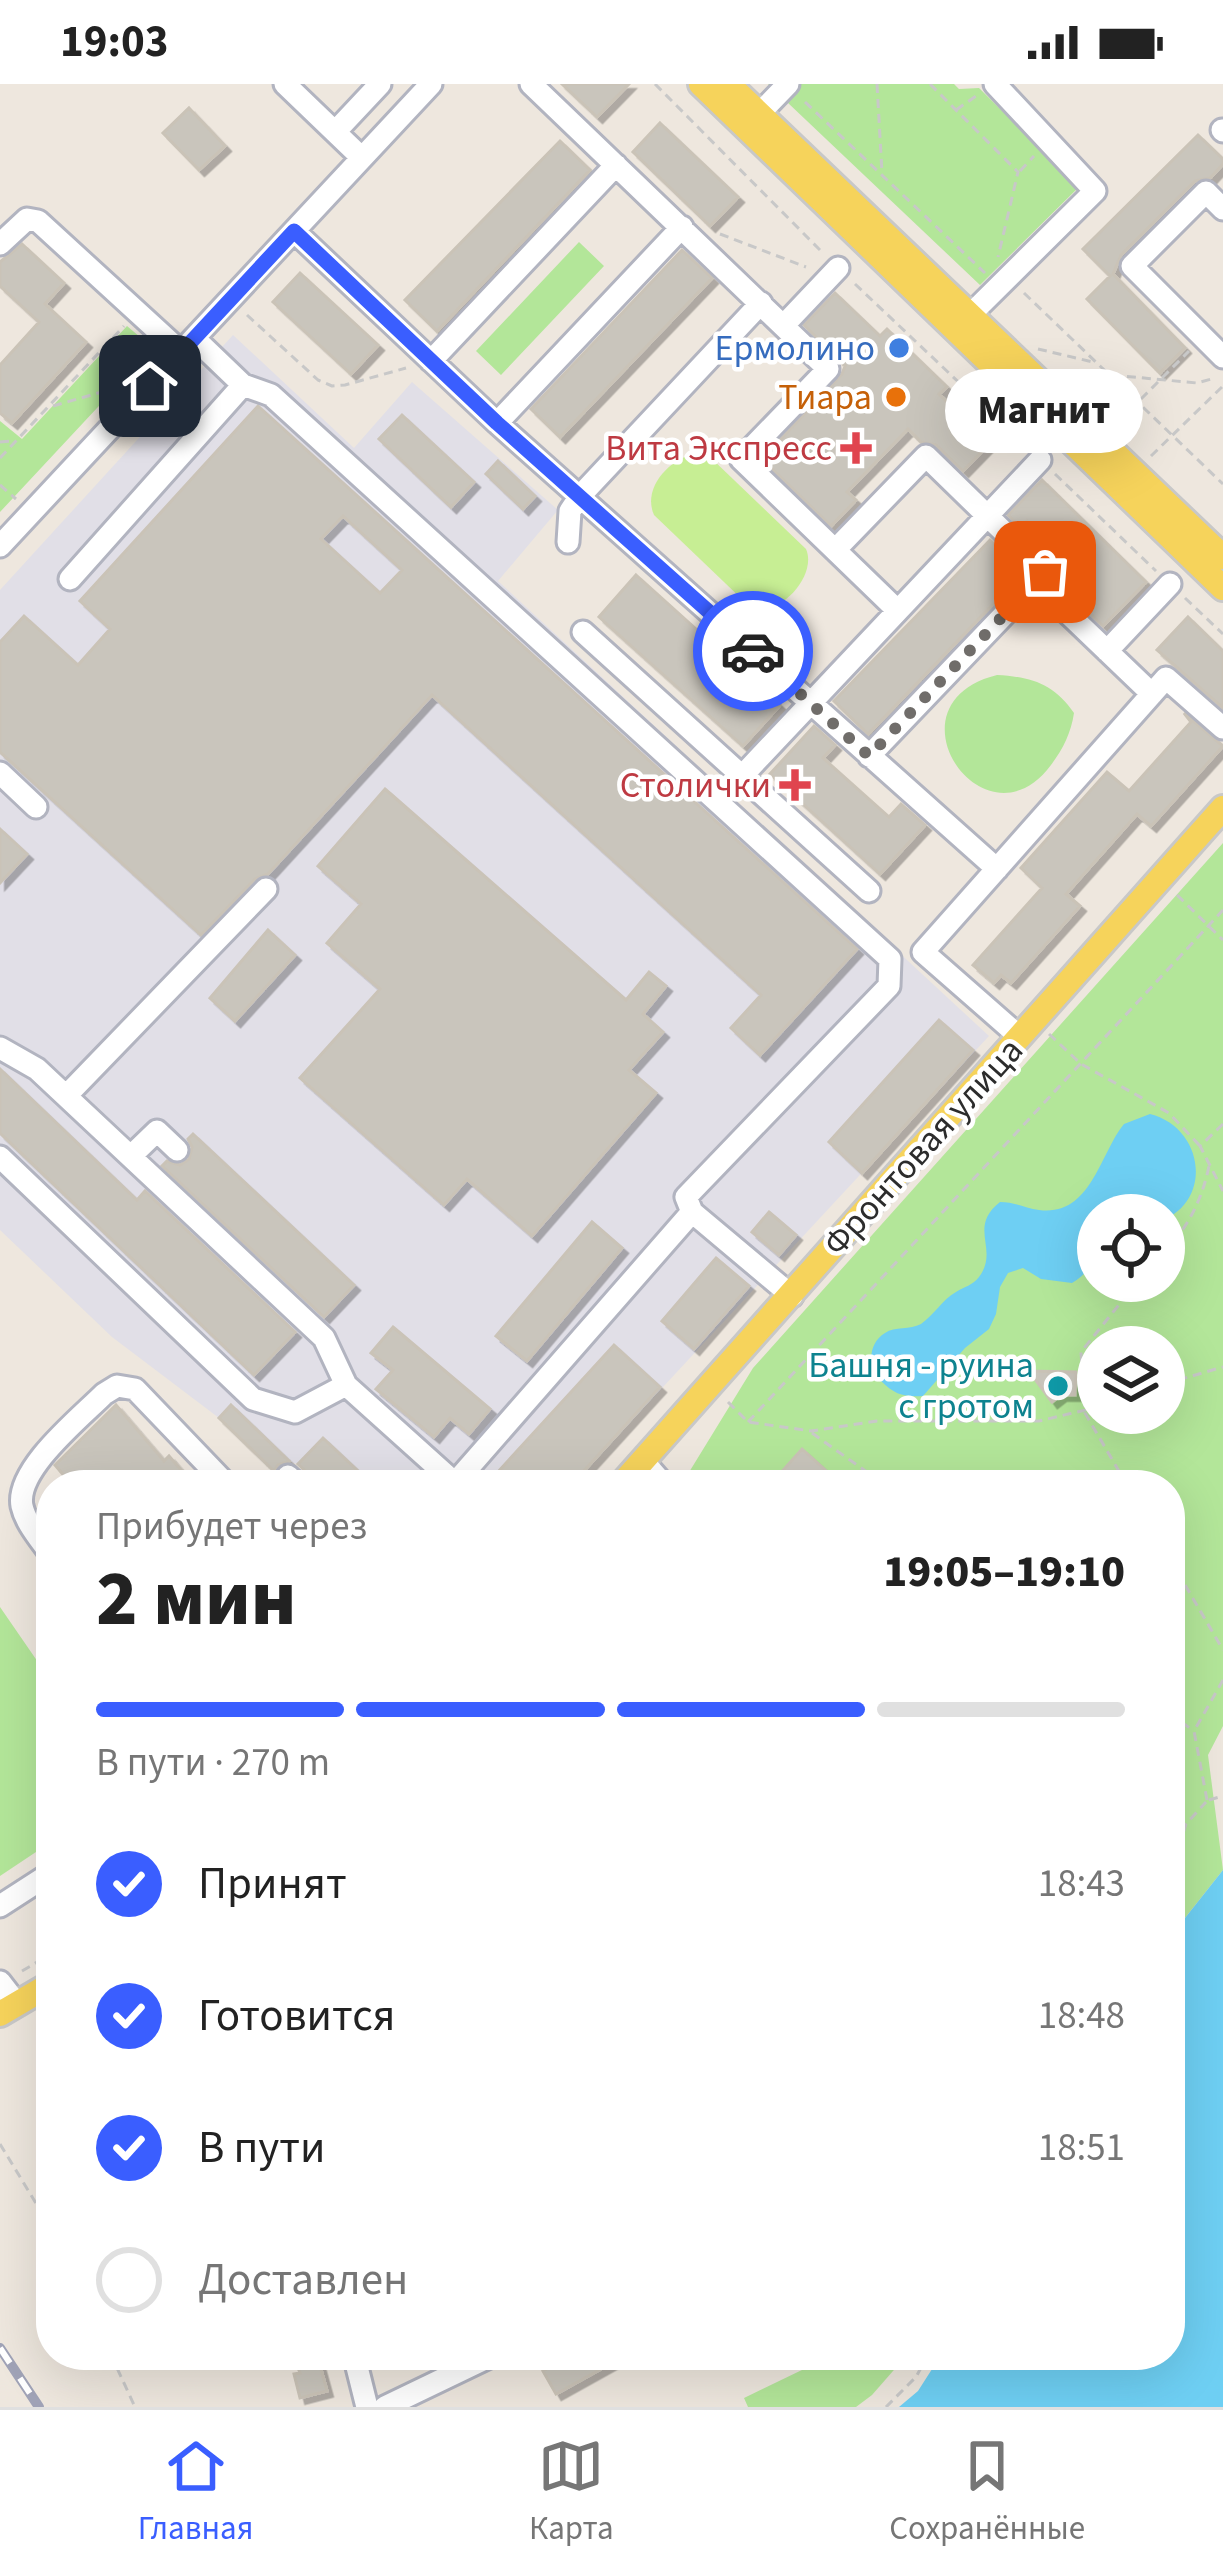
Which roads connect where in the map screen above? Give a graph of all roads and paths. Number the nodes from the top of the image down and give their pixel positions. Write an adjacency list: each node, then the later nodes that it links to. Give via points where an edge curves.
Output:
1 (285, 84): 15 (street)
2 (380, 84): 15 (street)
3 (531, 84): 17 (street)
4 (655, 84): 23 (path)
5 (701, 84): 59 (main road)
6 (728, 84): 14 (main road)
7 (788, 84): 14 (street)
8 (877, 84): 18 (path)
9 (929, 84): 13 (path)
10 (995, 84): 24 (street, via 1095,191)
11 (428, 85): 16 (street)
12 (974, 97): 13 (path)
13 (956, 110): 24 (path, via 1018,172 997,255)
14 (759, 114): 28 (main road)
15 (335, 132): 16 (street)
16 (362, 158): 21 (street)
17 (616, 165): 20 (street); 33 (street)
18 (882, 175)
19 (1223, 208): 32 (street, via 1206,192 1132,266)
20 (682, 227): 23 (path, via 818,272); 25 (street); 42 (street)
21 (294, 231): 30 (street); 33 (street)
22 (0, 244): 27 (street, via 18,224 38,221)
23 (838, 268): 29 (street); 46 (path)
24 (1004, 282): 28 (street)
25 (761, 303): 29 (street); 49 (street)
26 (240, 308): 33 (path, via 332,386)
27 (138, 311): 30 (street); 41 (path)
28 (970, 315): 55 (main road)
29 (784, 326): 54 (street, via 828,369 741,459)
30 (188, 345): 38 (street); 53 (street)
31 (1025, 346): 34 (path)
32 (1218, 354): 36 (path); 36 (path, via 1197,382)
33 (431, 361): 42 (street)
34 (1098, 363)
35 (1111, 375): 36 (path)
36 (1161, 380): 40 (path)
37 (134, 382): 41 (path)
38 (243, 385): 57 (street); 90 (street, via 272,395 890,958 889,986 686,1198)
39 (1223, 386): 47 (path)
40 (1138, 401)
41 (51, 406): 43 (path)
42 (497, 423): 49 (street)
43 (16, 441): 44 (path); 45 (path)
44 (0, 442)
45 (0, 458)
46 (1040, 460): 51 (street); 58 (path)
47 (1146, 461)
48 (0, 485): 50 (path)
49 (580, 496): 52 (street); 65 (street)
50 (22, 504)
51 (988, 515): 54 (street, via 926,456); 56 (street); 60 (street)
52 (568, 542)
53 (0, 546)
54 (835, 550): 60 (street)
55 (1223, 557)
56 (1045, 572): 63 (street, via 1055,601); 67 (street)
57 (70, 579)
58 (1170, 584): 62 (path); 63 (street)
59 (1223, 587)
60 (896, 609): 65 (street)
61 (583, 632): 69 (street)
62 (1223, 634)
63 (1107, 651): 64 (street)
64 (1152, 694): 66 (street, via 1166,678); 72 (street)
65 (809, 702): 67 (street); 69 (street)
66 (1223, 728)
67 (869, 756): 72 (street)
68 (0, 773): 70 (street)
69 (742, 776): 75 (street)
70 (36, 808)
71 (1223, 808): 73 (main road, Фронтовая улица)
72 (997, 869): 79 (street, via 923,952)
73 (1160, 879): 77 (path); 79 (main road, Фронтовая улица)
74 (266, 889): 82 (street)
75 (868, 891)
76 (1223, 910): 77 (path)
77 (1208, 926): 78 (path); 81 (path)
78 (1223, 940)
79 (1028, 1029): 81 (path); 92 (main road, Фронтовая улица)
80 (0, 1048): 82 (street)
81 (1081, 1064): 84 (path, via 1169,1113); 100 (path)
82 (66, 1096): 86 (street)
83 (1223, 1124): 84 (path)
84 (1200, 1146): 88 (path)
85 (178, 1150): 86 (street, via 157,1131)
86 (131, 1156): 97 (street, via 324,1338)
87 (0, 1157): 97 (street, via 253,1400 295,1412)
88 (1209, 1166): 89 (path); 91 (path)
89 (1223, 1191)
90 (692, 1212): 92 (street); 106 (street)
91 (1185, 1227)
92 (792, 1296): 98 (main road, Фронтовая улица)
93 (1121, 1302): 94 (path)
94 (1102, 1326)
95 (1223, 1367): 96 (path)
96 (1185, 1378)
97 (346, 1385): 105 (street)
98 (711, 1385): 100 (path); 103 (main road, Фронтовая улица)
99 (1077, 1414): 101 (path, via 877,1420)
100 (748, 1423): 101 (path)
101 (811, 1431): 109 (path)
102 (1097, 1434): 110 (path)
103 (643, 1461): 107 (main road, Фронтовая улица); 108 (street)
104 (213, 1470): 111 (street, via 135,1388 117,1386 34,1466 22,1504)
105 (441, 1470)
106 (466, 1470)
107 (635, 1470)
108 (651, 1470)
109 (864, 1470)
110 (1118, 1470)
111 (36, 1529)
112 (1185, 1585): 113 (path)
113 (1223, 1650)
114 (1223, 1680): 116 (path)
115 (1185, 1724): 116 (path)
116 (1194, 1731): 118 (path)
117 (1223, 1796): 118 (path)
118 (1207, 1800): 119 (path)
119 (1185, 1828)
120 (36, 1883): 121 (street)
121 (0, 1906)
122 (36, 1968): 124 (path)
123 (36, 1988): 124 (main road)
124 (5, 1996)
125 (0, 2144): 126 (path)
126 (36, 2203)
127 (118, 2370): 131 (path)
128 (358, 2370): 132 (street)
129 (462, 2370): 133 (street)
130 (920, 2370): 134 (path)
131 (134, 2407)
132 (367, 2407)
133 (385, 2407)
134 (886, 2407)

